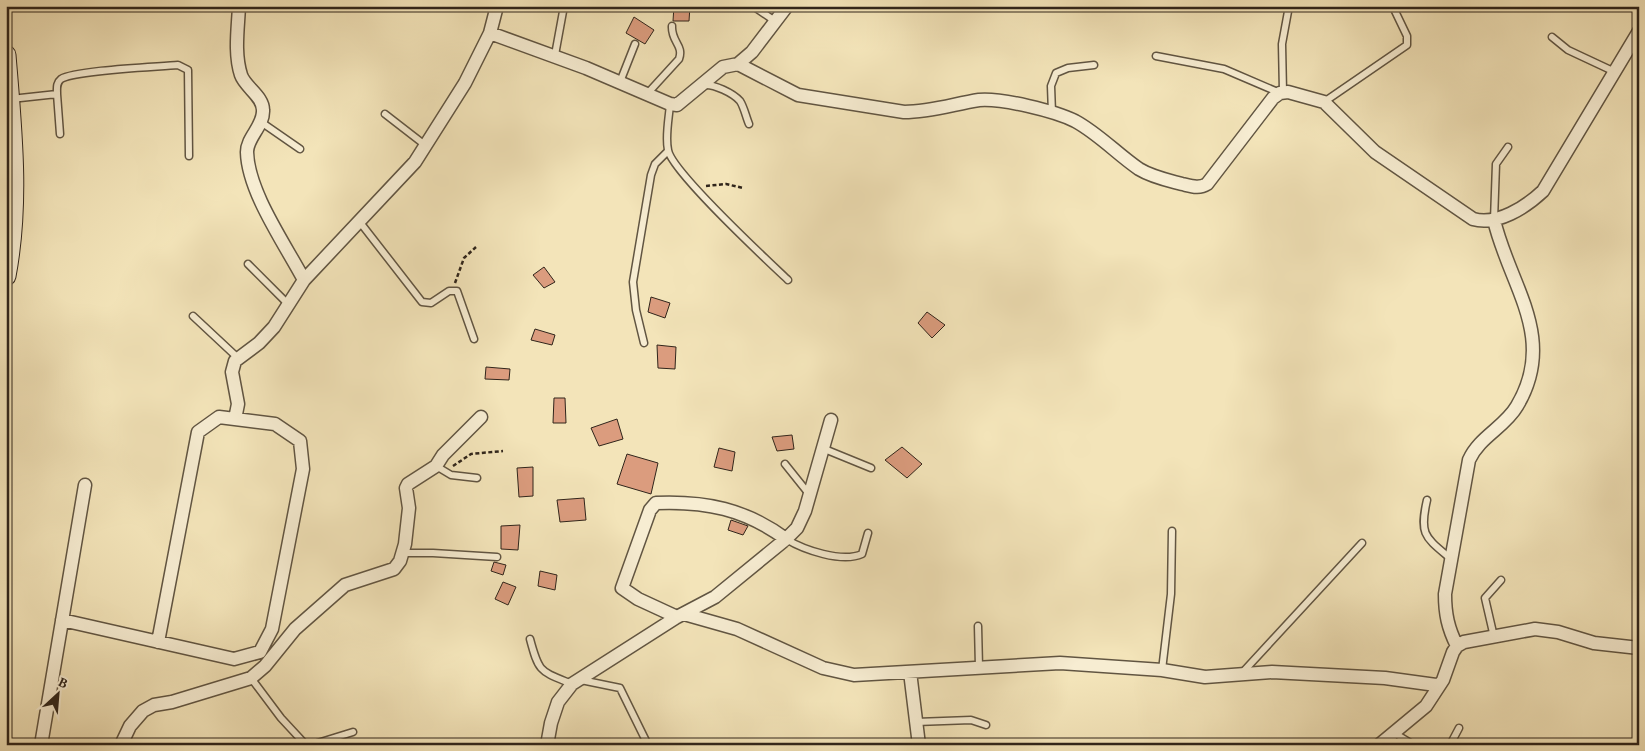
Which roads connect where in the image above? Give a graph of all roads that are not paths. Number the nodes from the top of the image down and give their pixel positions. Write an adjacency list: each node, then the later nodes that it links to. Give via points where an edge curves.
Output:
1 (239, 6): 30 (street, via 237,59 242,77 264,109)
2 (497, 6): 11 (street)
3 (564, 6): 15 (lane)
4 (753, 6): 8 (lane)
5 (787, 6): 8 (street)
6 (1289, 6): 22 (lane, via 1282,44)
7 (1395, 11): 26 (lane, via 1407,36 1407,45)
8 (775, 21): 17 (street, via 752,52)
9 (672, 26): 24 (lane, via 671,35 681,48 681,54)
10 (1639, 31): 19 (street)
11 (490, 34): 15 (street); 33 (street, via 465,83)
12 (1552, 37): 19 (lane, via 1568,50)
13 (635, 44): 20 (lane)
14 (6, 55): 25 (main road)
15 (555, 56): 20 (street)
16 (1156, 56): 22 (lane, via 1224,69)
17 (738, 64): 21 (street, via 723,67); 28 (street, via 798,95 904,112 981,100 1001,101)
18 (1094, 66): 28 (lane, via 1068,68 1056,73 1051,86)
19 (1614, 72): 39 (street, via 1543,191 1532,201)
20 (620, 82): 24 (street)
21 (703, 85): 27 (street, via 677,105); 31 (lane, via 710,84 733,95 740,102)
22 (1281, 92): 26 (street); 28 (street, via 1202,187 1152,176 1078,123)
23 (57, 94): 25 (lane); 32 (lane); 37 (lane, via 56,86 61,80 81,74 184,66 188,70 190,91)
24 (647, 94): 27 (street)
25 (10, 99): 41 (main road, via 15,170 11,248)
26 (1324, 102): 39 (street, via 1375,152 1473,219)
27 (670, 104): 36 (lane)
28 (1052, 113)
29 (385, 114): 33 (lane)
30 (261, 122): 35 (lane); 42 (street, via 247,146 248,164 257,195)
31 (749, 124)
32 (60, 134)
33 (425, 145): 38 (street, via 415,162)
34 (1508, 147): 39 (lane, via 1496,164)
35 (300, 149)
36 (668, 151): 43 (lane, via 695,187); 47 (lane, via 651,175 633,282)
37 (189, 156)
38 (359, 220): 42 (street); 46 (lane, via 422,302 431,303 453,290 457,291)
39 (1494, 220): 66 (street, via 1501,248 1531,320 1530,372 1525,392 1516,408 1478,446 1469,460)
40 (248, 264): 44 (lane)
41 (6, 276)
42 (304, 280): 44 (street)
43 (788, 280)
44 (288, 304): 48 (street, via 274,328)
45 (193, 316): 48 (lane)
46 (474, 339)
47 (644, 343)
48 (238, 358): 50 (street, via 232,366 238,404)
49 (481, 417): 54 (street, via 443,456)
50 (235, 419): 73 (street, via 218,417 198,432); 73 (street, via 275,424 300,441 303,469 272,629 260,652 234,659)
51 (831, 420): 52 (street)
52 (822, 448): 55 (lane); 58 (street)
53 (785, 464): 58 (lane)
54 (440, 468): 56 (lane, via 452,474); 64 (street, via 412,481 406,488 409,508)
55 (871, 468)
56 (477, 478)
57 (85, 484): 69 (street)
58 (809, 494): 62 (street, via 797,528)
59 (1427, 500): 66 (lane, via 1422,522 1424,530 1430,542)
60 (1172, 531): 77 (lane, via 1171,594)
61 (868, 533): 62 (lane, via 862,554 846,558 806,549)
62 (786, 539): 68 (street, via 715,597); 68 (street, via 743,514 715,505 656,503 650,510 622,588 638,599)
63 (1362, 543): 79 (lane)
64 (402, 553): 65 (lane); 80 (street, via 394,569 345,585 334,594 295,629)
65 (497, 557)
66 (1452, 559): 74 (street, via 1445,612)
67 (1501, 580): 71 (lane, via 1485,598)
68 (681, 616): 78 (street, via 737,629 842,674); 81 (street)
69 (62, 620): 73 (street); 88 (street)
70 (978, 626): 76 (lane)
71 (1494, 637): 74 (street); 75 (street, via 1546,629 1594,643)
72 (530, 640): 81 (lane, via 542,671)
73 (158, 642)
74 (1457, 646): 82 (street)
75 (1639, 648)
76 (980, 668): 77 (street, via 1060,663); 78 (street)
77 (1162, 670): 79 (street, via 1205,677)
78 (910, 672): 83 (street)
79 (1241, 674): 82 (street, via 1384,678)
80 (251, 678): 89 (street, via 172,702 154,704 130,726); 90 (lane)
81 (576, 682): 92 (street, via 558,702 550,723); 93 (lane, via 620,688)
82 (1440, 684): 87 (street, via 1426,706)
83 (916, 722): 84 (lane, via 971,720); 94 (street)
84 (986, 725)
85 (1459, 728): 97 (lane)
86 (353, 732): 91 (lane)
87 (1394, 733): 95 (street); 96 (lane)
88 (41, 745)
89 (121, 745)
90 (306, 745)
91 (311, 745)
92 (547, 745)
93 (648, 745)
94 (919, 745)
95 (1379, 745)
96 (1414, 745)
97 (1450, 745)

